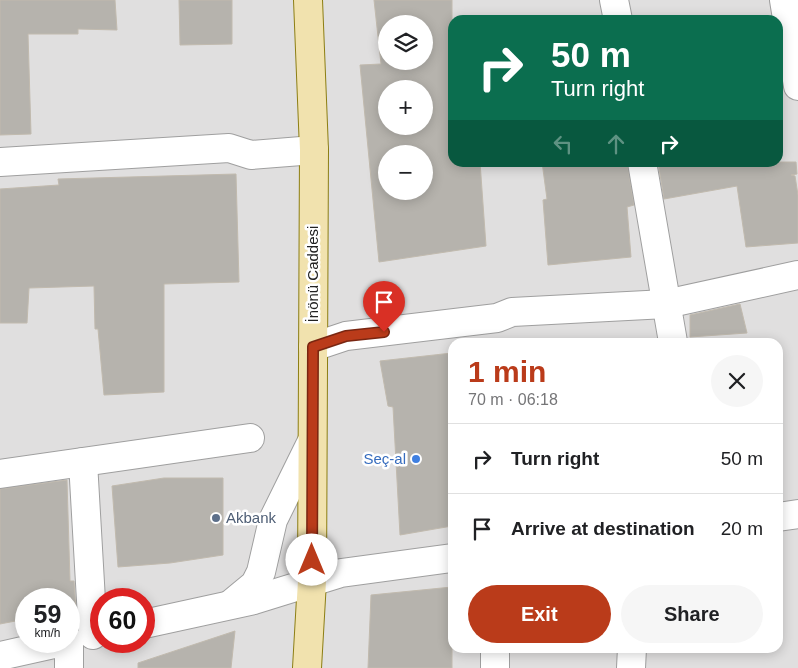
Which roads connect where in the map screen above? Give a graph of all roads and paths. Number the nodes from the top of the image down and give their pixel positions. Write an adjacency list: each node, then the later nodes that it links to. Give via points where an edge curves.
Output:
1 (308, 0): 6 (main road, İnönü Caddesi)
2 (614, 0): 4 (street)
3 (784, 0): 5 (street)
4 (617, 15)
5 (798, 86)
6 (314, 150): 7 (street); 14 (main road, İnönü Caddesi)
7 (251, 155): 8 (street, via 229,148); 10 (street, via 232,164)
8 (0, 162)
9 (643, 167): 12 (street)
10 (0, 179)
11 (798, 274): 12 (street)
12 (666, 304): 13 (street); 14 (street, via 512,312 497,318 346,336)
13 (672, 338)
14 (313, 347): 16 (main road, İnönü Caddesi)
15 (250, 438): 17 (street)
16 (312, 441): 22 (main road, İnönü Caddesi); 23 (street, via 273,520 261,572 255,584)
17 (83, 462): 18 (street); 25 (street)
18 (0, 474)
19 (798, 514): 20 (street)
20 (783, 516)
21 (448, 559): 22 (street)
22 (312, 580): 23 (street); 32 (main road, İnönü Caddesi)
23 (229, 606): 24 (street)
24 (155, 622)
25 (80, 638)
26 (15, 653): 30 (street)
27 (74, 653): 31 (street)
28 (495, 653): 33 (street)
29 (632, 653): 34 (street)
30 (0, 656)
31 (69, 668)
32 (307, 668)
33 (495, 668)
34 (631, 668)

